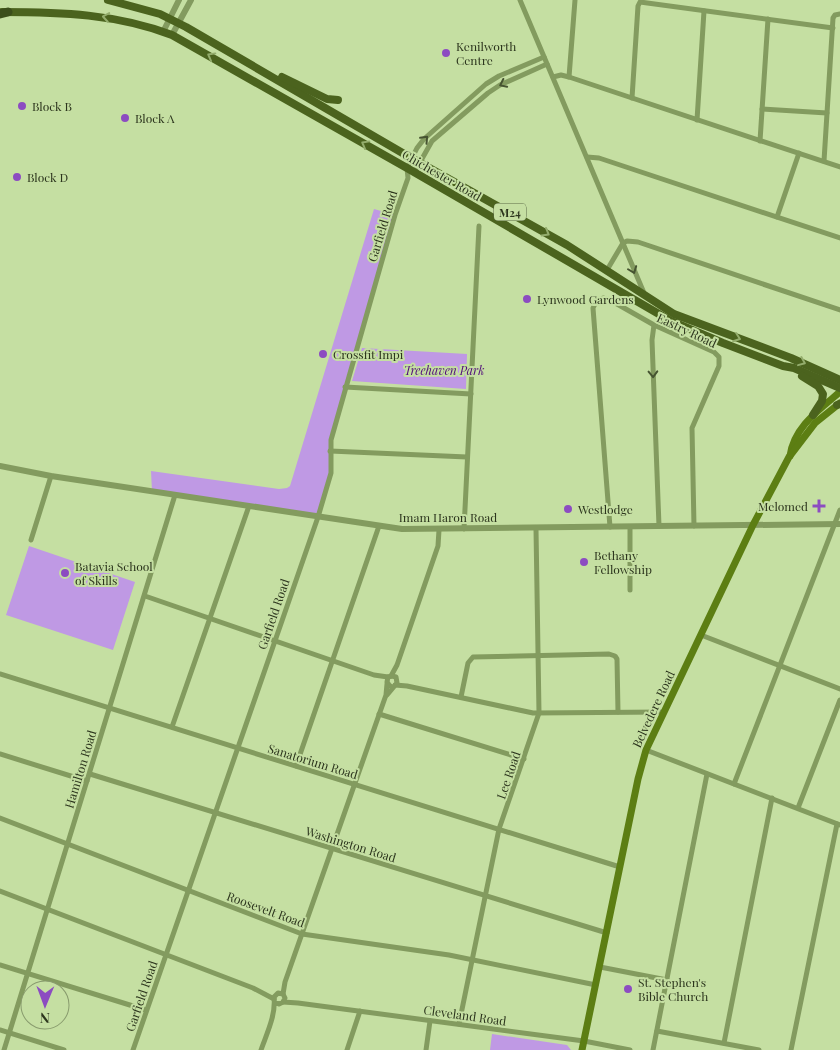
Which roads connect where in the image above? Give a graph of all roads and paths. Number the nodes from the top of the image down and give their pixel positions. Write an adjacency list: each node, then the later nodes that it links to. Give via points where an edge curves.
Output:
1 (108, 0): 9 (main road, M24)
2 (179, 0): 9 (street)
3 (191, 0): 11 (street)
4 (520, 0): 15 (street)
5 (574, 0): 18 (street)
6 (704, 11): 10 (street); 20 (street, via 639,2); 24 (street)
7 (3, 13): 13 (main road, M24, one-way to 7, via 93,15)
8 (840, 14): 12 (street, via 834,16)
9 (170, 19): 11 (main road, M24); 13 (street)
10 (768, 20): 12 (street); 22 (street)
11 (179, 23): 14 (street); 19 (main road, Chichester Road / M24)
12 (833, 28): 23 (street)
13 (163, 32): 14 (main road, M24)
14 (172, 35): 32 (main road, Chichester Road / M24, one-way to 14)
15 (544, 57): 16 (street); 27 (street, one-way to 15, via 424,139 486,84)
16 (548, 64): 17 (street); 30 (street, one-way to 30, via 494,88 432,141)
17 (553, 77): 18 (street); 28 (street)
18 (569, 77): 20 (street)
19 (275, 78): 21 (main road, via 284,78 327,99); 27 (main road, Chichester Road / M24)
20 (632, 98): 24 (street)
21 (338, 100)
22 (762, 109): 23 (street); 25 (street)
23 (827, 113): 29 (street)
24 (697, 120): 25 (street)
25 (760, 141): 26 (street)
26 (799, 153): 29 (street); 35 (street)
27 (412, 158): 30 (main road, Chichester Road / M24); 32 (street)
28 (587, 158): 35 (street, via 600,158); 38 (street)
29 (824, 161): 31 (street)
30 (420, 162): 33 (street); 39 (main road, Chichester Road / M24, one-way to 39)
31 (840, 167)
32 (407, 168): 33 (main road, Chichester Road / M24); 34 (street, Garfield Road)
33 (415, 173): 34 (street, Garfield Road); 43 (main road, Chichester Road / M24, via 671,321)
34 (408, 178): 45 (street, Garfield Road)
35 (777, 217): 37 (street)
36 (480, 226): 48 (street)
37 (840, 238)
38 (622, 243): 39 (street); 40 (street, one-way to 40); 41 (street, via 638,242)
39 (606, 270): 40 (main road, Chichester Road / M24)
40 (646, 296): 44 (main road, Chichester Road / M24, one-way to 44, via 683,318)
41 (840, 310)
42 (654, 325): 63 (street, one-way to 63); 64 (street, Eastry Road, via 714,352 719,360 692,428); 65 (street, Eastry Road, via 610,300 604,298 594,303)
43 (783, 366): 46 (main road, Chichester Road / M24); 50 (main road, via 822,389 823,397)
44 (840, 380)
45 (345, 387): 48 (street); 51 (street, Garfield Road)
46 (840, 388)
47 (840, 392): 50 (main road, Belvedere Road)
48 (471, 394): 53 (street)
49 (839, 404): 52 (main road, Belvedere Road, via 815,423)
50 (813, 415): 52 (main road, Belvedere Road, via 795,440)
51 (330, 451): 53 (street); 59 (street, Garfield Road, via 330,473)
52 (790, 457): 61 (main road, Belvedere Road)
53 (467, 458): 68 (street)
54 (0, 466): 55 (street, Imam Haron Road)
55 (51, 476): 56 (street, Imam Haron Road); 70 (street)
56 (175, 494): 57 (street, Imam Haron Road); 72 (street, Hamilton Road)
57 (249, 506): 59 (street, Imam Haron Road); 73 (street)
58 (840, 510): 60 (street)
59 (318, 517): 62 (street, Imam Haron Road); 75 (street, Garfield Road)
60 (837, 524): 61 (street, Imam Haron Road); 78 (street)
61 (753, 525): 64 (street, Imam Haron Road); 74 (main road, Belvedere Road)
62 (379, 526): 69 (street, Imam Haron Road); 77 (street)
63 (659, 526): 64 (street, Imam Haron Road); 66 (street, Imam Haron Road)
64 (694, 526)
65 (610, 527): 66 (street, Imam Haron Road); 67 (street, Imam Haron Road)
66 (630, 527): 71 (street)
67 (536, 528): 68 (street, Imam Haron Road); 76 (street, Lee Road)
68 (464, 529): 69 (street, Imam Haron Road)
69 (439, 530): 80 (street, via 438,546)
70 (31, 540)
71 (630, 590)
72 (145, 596): 73 (street); 84 (street, Hamilton Road)
73 (209, 618): 75 (street); 89 (street)
74 (701, 635): 78 (street); 86 (main road, Belvedere Road)
75 (274, 641): 77 (street); 90 (street, Garfield Road)
76 (538, 655): 82 (street, via 473,657 468,663); 85 (street, via 615,656); 87 (street, Lee Road)
77 (333, 661): 80 (street); 94 (street)
78 (780, 666): 81 (street); 99 (street)
79 (0, 674): 84 (street, Sanatorium Road)
80 (392, 681): 82 (street); 88 (street)
81 (840, 689)
82 (461, 697): 87 (street)
83 (840, 700): 101 (street)
84 (110, 708): 89 (street, Sanatorium Road); 95 (street, Hamilton Road)
85 (618, 712): 86 (street); 87 (street)
86 (664, 712): 91 (main road, Belvedere Road)
87 (539, 713): 93 (street, Lee Road)
88 (379, 714): 93 (street); 98 (street)
89 (172, 727): 90 (street, Sanatorium Road)
90 (237, 748): 94 (street, Sanatorium Road); 102 (street, Garfield Road)
91 (646, 750): 96 (street); 108 (main road, Belvedere Road)
92 (0, 754): 97 (street)
93 (524, 759): 105 (street, Lee Road)
94 (296, 766): 98 (street, Sanatorium Road)
95 (90, 774): 97 (street, Hamilton Road); 102 (street, Washington Road)
96 (707, 774): 99 (street); 120 (street)
97 (87, 781): 106 (street, Hamilton Road)
98 (355, 784): 105 (street, Sanatorium Road); 107 (street)
99 (734, 784): 100 (street)
100 (772, 798): 101 (street); 131 (street)
101 (798, 808): 104 (street)
102 (215, 812): 107 (street, Washington Road); 109 (street, Garfield Road)
103 (0, 818): 106 (street, Roosevelt Road)
104 (838, 824): 142 (street)
105 (499, 829): 108 (street, Sanatorium Road); 111 (street, Lee Road)
106 (68, 844): 109 (street, Roosevelt Road); 112 (street, Hamilton Road)
107 (332, 848): 111 (street, Washington Road); 114 (street)
108 (620, 867): 113 (main road, Belvedere Road)
109 (188, 890): 114 (street, Roosevelt Road); 115 (street, Garfield Road)
110 (0, 891): 112 (street, Cleveland Road)
111 (485, 896): 113 (street, Washington Road); 116 (street, Lee Road)
112 (48, 909): 115 (street, Cleveland Road); 119 (street, Hamilton Road)
113 (607, 933): 118 (main road, Belvedere Road)
114 (302, 934): 116 (street, Roosevelt Road); 122 (street)
115 (166, 954): 122 (street, Cleveland Road); 123 (street, Garfield Road)
116 (472, 960): 121 (street, Roosevelt Road); 126 (street, Lee Road)
117 (0, 965): 119 (street)
118 (600, 967): 120 (street); 121 (main road, Belvedere Road)
119 (28, 973): 123 (street); 129 (street, Hamilton Road)
120 (667, 980): 128 (street)
121 (596, 985): 130 (main road, Belvedere Road)
122 (279, 998): 124 (street, Cleveland Road); 135 (street)
123 (146, 1010): 134 (street, Garfield Road)
124 (360, 1011): 125 (street, Cleveland Road); 136 (street)
125 (430, 1021): 126 (street, Cleveland Road); 137 (street)
126 (459, 1024): 130 (street, Cleveland Road)
127 (0, 1030): 129 (street)
128 (657, 1030): 131 (street); 140 (street)
129 (10, 1033): 132 (street, Hamilton Road); 133 (street)
130 (584, 1041): 138 (main road, Belvedere Road); 139 (street, Cleveland Road)
131 (724, 1043): 141 (street)
132 (4, 1050)
133 (64, 1050)
134 (132, 1050)
135 (261, 1050)
136 (347, 1050)
137 (426, 1050)
138 (582, 1050)
139 (630, 1050)
140 (653, 1050)
141 (759, 1050)
142 (791, 1050)

